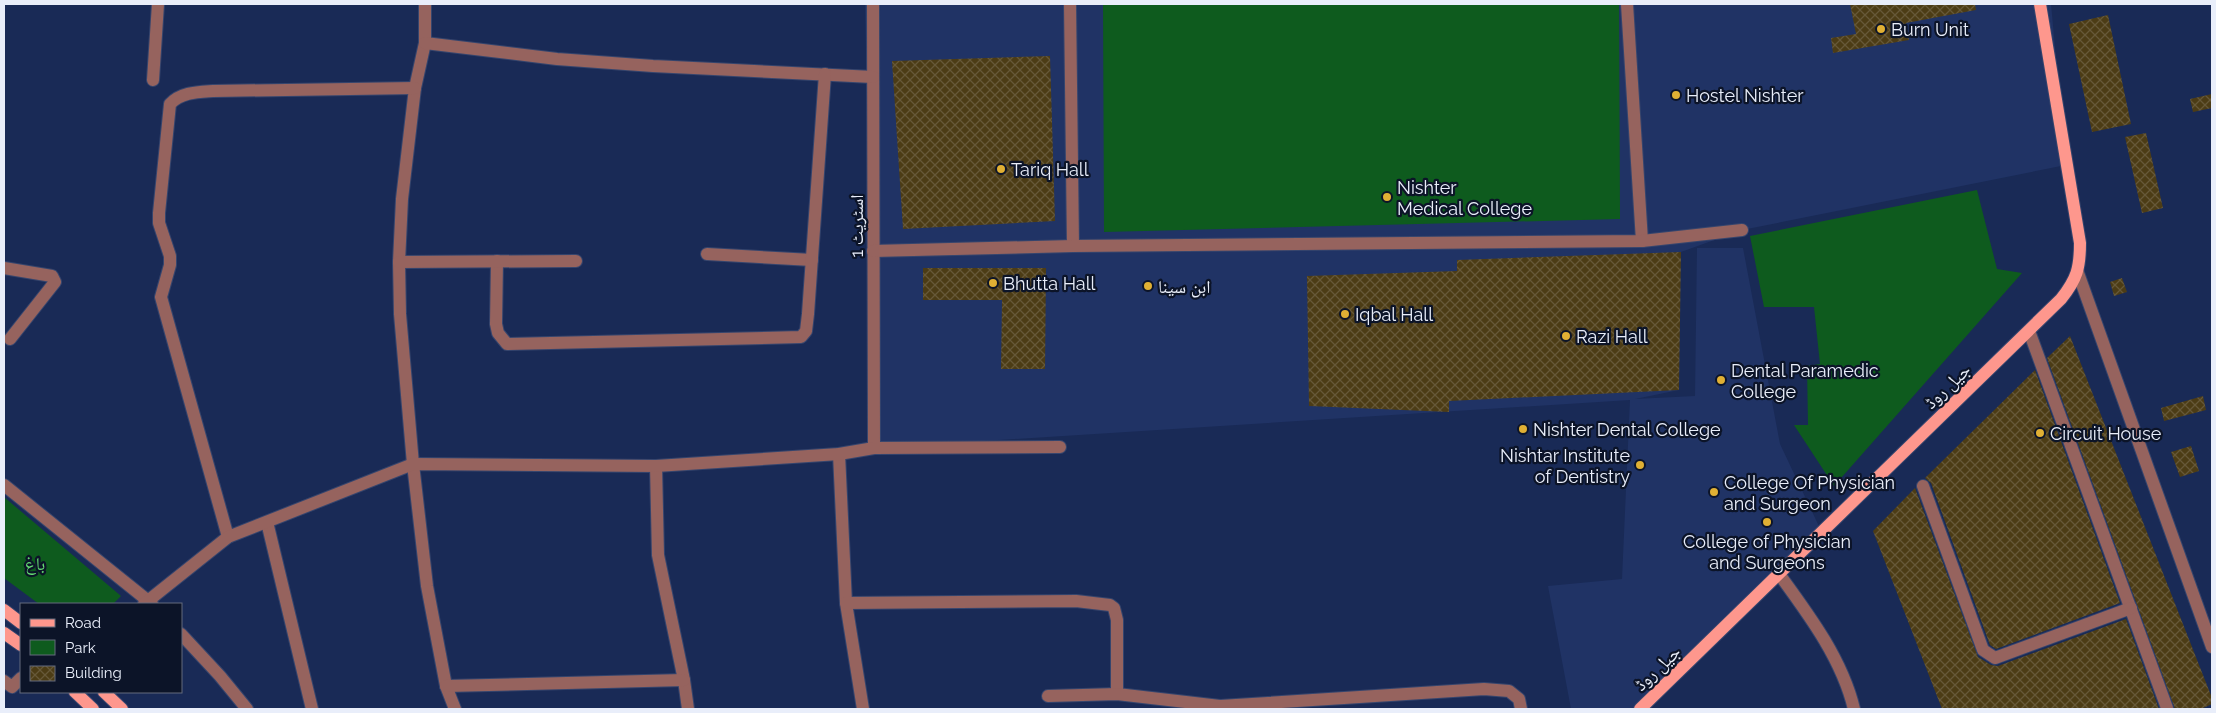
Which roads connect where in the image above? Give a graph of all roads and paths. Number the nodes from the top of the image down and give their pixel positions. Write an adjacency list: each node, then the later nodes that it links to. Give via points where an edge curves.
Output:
1 (158, 4): 10 (street)
2 (425, 4): 7 (street)
3 (873, 4): 9 (street, اسٹریٹ 1)
4 (1070, 4): 14 (street)
5 (1627, 4): 13 (street)
6 (2040, 4): 22 (main road, جیل روڈ, via 2080,243)
7 (425, 43): 8 (street, via 557,59); 11 (street)
8 (825, 74): 9 (street); 17 (street)
9 (873, 77): 15 (street, اسٹریٹ 1)
10 (153, 80)
11 (415, 88): 20 (street, via 402,199); 33 (street, via 213,90 190,93 170,104 159,213 170,265 161,296)
12 (1742, 230): 13 (street)
13 (1642, 241): 14 (street)
14 (1073, 246): 15 (street)
15 (874, 251): 26 (street, اسٹریٹ 1)
16 (707, 254): 17 (street)
17 (812, 260): 18 (street, via 806,331 801,336 514,345 502,340 496,324)
18 (497, 261): 19 (street); 20 (street)
19 (576, 261)
20 (399, 262): 28 (street, via 400,314)
21 (4, 268): 24 (street, via 52,276 55,282)
22 (2078, 273): 23 (main road, جیل روڈ, via 2061,299); 43 (street)
23 (2029, 331): 34 (main road, جیل روڈ); 37 (street)
24 (11, 339)
25 (1060, 447): 26 (street)
26 (874, 448): 27 (street)
27 (840, 454): 29 (street); 36 (street)
28 (413, 464): 29 (street); 32 (street); 47 (street, via 427,586)
29 (656, 466): 45 (street, via 658,555)
30 (4, 485): 35 (street)
31 (1923, 486): 37 (street, via 1983,650 1995,658)
32 (267, 522): 33 (street); 56 (street)
33 (228, 537): 35 (street)
34 (1780, 574): 61 (main road, جیل روڈ); 62 (street, via 1820,631 1851,695)
35 (148, 603)
36 (846, 603): 50 (street, via 1076,601 1110,605 1118,620); 59 (street)
37 (2130, 608): 52 (street)
38 (4, 610): 39 (main road)
39 (20, 622)
40 (4, 633): 42 (main road)
41 (182, 635): 55 (street)
42 (20, 644)
43 (2212, 647)
44 (20, 679): 46 (street, via 12,687)
45 (684, 680): 47 (street); 58 (street)
46 (4, 681)
47 (446, 686): 57 (street)
48 (76, 693): 53 (main road)
49 (105, 693): 54 (main road)
50 (1117, 694): 51 (street); 60 (street, via 1220,706 1484,689 1509,691 1520,699)
51 (1048, 696)
52 (2167, 708)
53 (93, 709)
54 (122, 709)
55 (247, 709)
56 (312, 709)
57 (455, 709)
58 (688, 709)
59 (863, 709)
60 (1521, 709)
61 (1640, 709)
62 (1854, 709)

